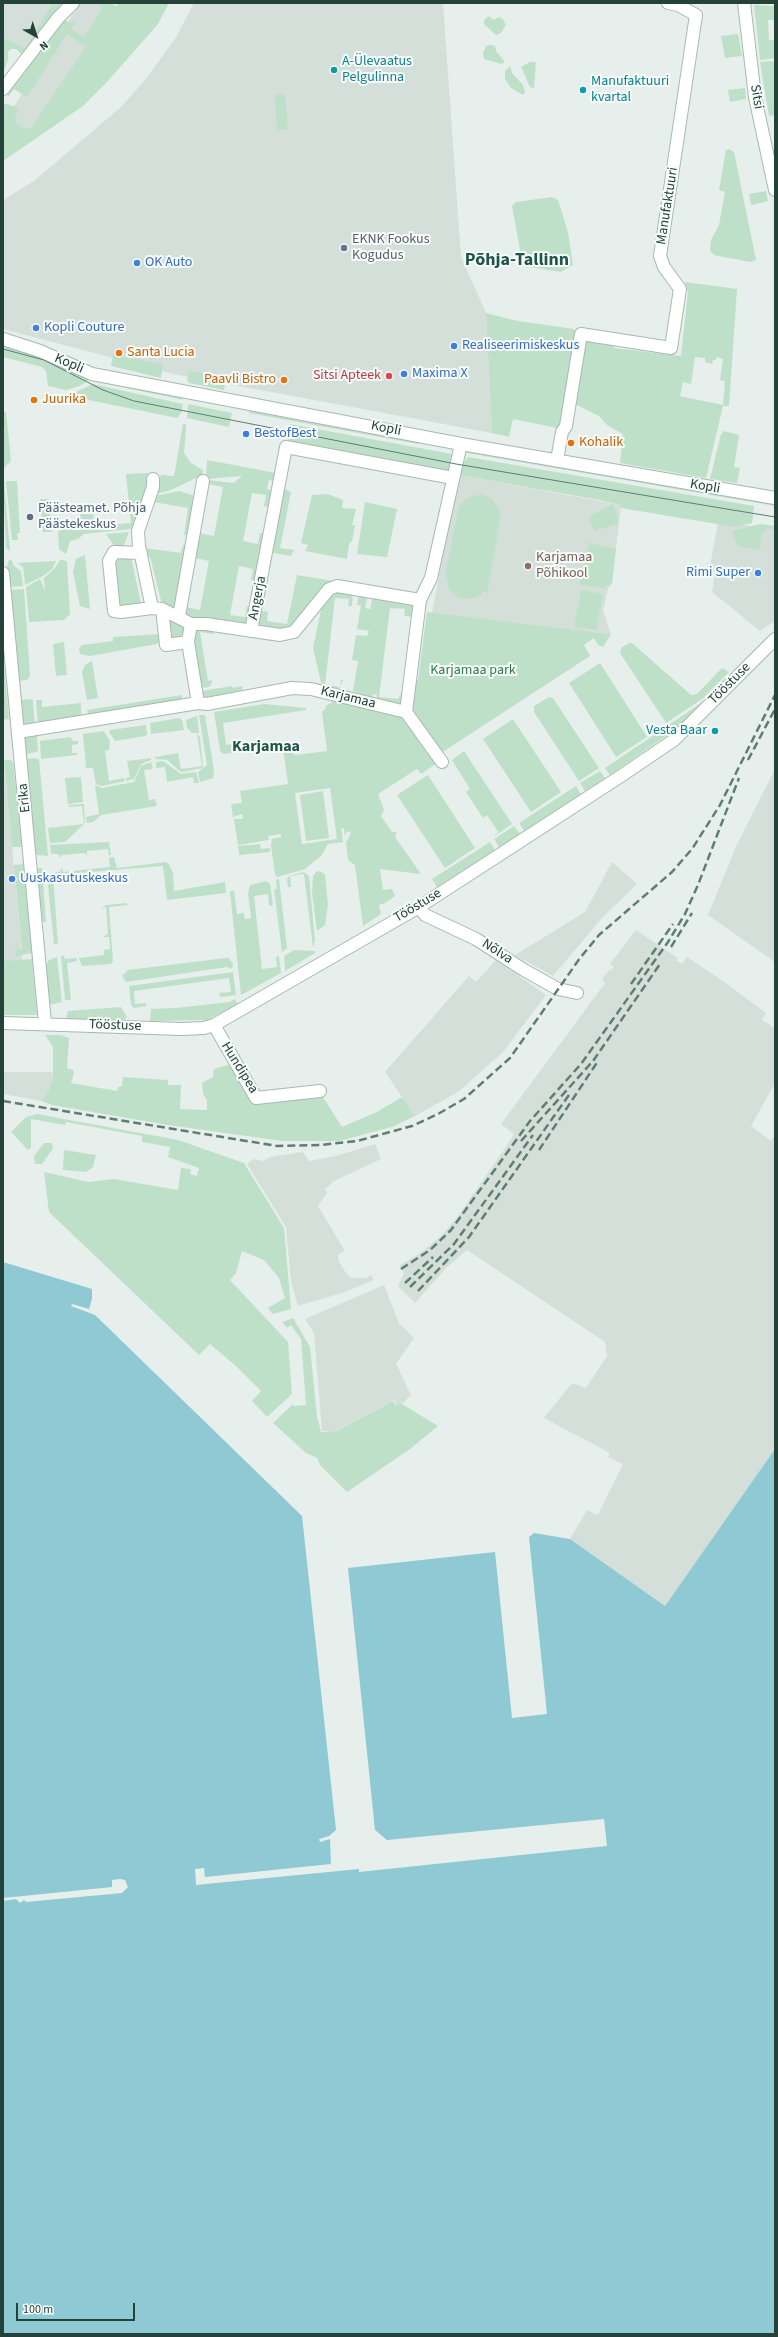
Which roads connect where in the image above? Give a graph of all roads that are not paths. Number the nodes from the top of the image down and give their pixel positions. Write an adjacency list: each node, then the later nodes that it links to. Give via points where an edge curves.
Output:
1 (74, 3): 4 (street, via 58,18)
2 (668, 3): 8 (street, Manufaktuuri, via 678,4 696,15 660,256 664,267 680,289 671,348 581,334 566,426 562,432)
3 (744, 3): 5 (street, Sitsi, via 755,97)
4 (3, 89)
5 (775, 190)
6 (3, 339): 7 (street, Kopli, via 40,351 92,374)
7 (461, 444): 8 (street, Kopli); 9 (street)
8 (557, 460): 12 (street, Kopli)
9 (453, 478): 15 (street, via 431,578); 19 (street, Angerja, via 286,447)
10 (153, 479): 13 (street, via 153,487 138,531)
11 (203, 481): 17 (street)
12 (775, 498)
13 (141, 553): 16 (street); 16 (street, via 114,552 109,561 114,611)
14 (3, 573): 24 (street, Erika)
15 (420, 600): 19 (street, Angerja, via 337,586 329,589 294,632 280,635); 23 (street)
16 (157, 608): 17 (street); 21 (street, via 166,646)
17 (179, 616): 18 (street)
18 (191, 624): 19 (street); 21 (street)
19 (251, 630)
20 (775, 639): 26 (street, Tööstuse, via 674,740)
21 (188, 642): 22 (street)
22 (198, 703): 23 (street, Karjamaa, via 207,704 292,688 306,688); 24 (street, Karjamaa)
23 (406, 712): 25 (street)
24 (18, 732): 29 (street, Erika)
25 (442, 762)
26 (419, 907): 27 (street, Nõlva, via 425,915 476,939 558,989); 30 (street, Tööstuse)
27 (577, 993)
28 (3, 1023): 29 (street, Tööstuse)
29 (45, 1023): 30 (street, Tööstuse, via 182,1029)
30 (214, 1025): 31 (street, Hundipea, via 256,1098)
31 (320, 1091)

